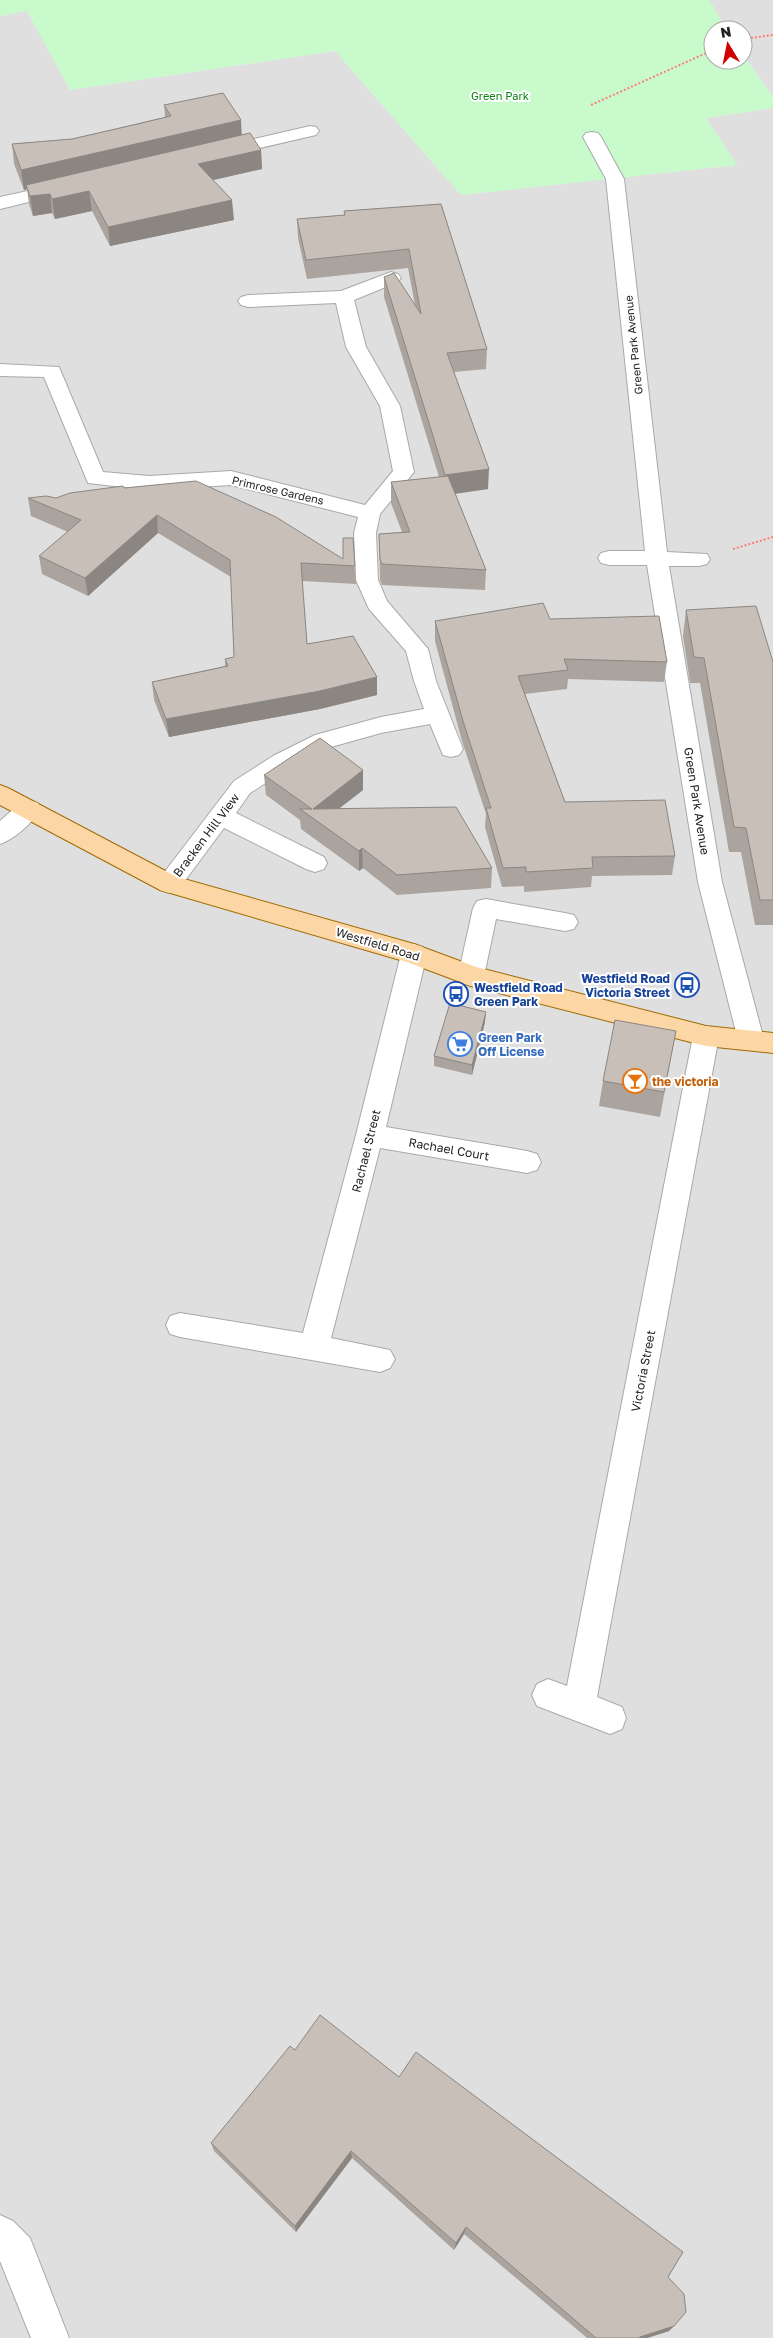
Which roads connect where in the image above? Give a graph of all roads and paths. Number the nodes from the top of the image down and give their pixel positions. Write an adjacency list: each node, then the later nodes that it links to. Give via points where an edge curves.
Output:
1 (773, 35): 2 (path)
2 (753, 38)
3 (703, 55): 5 (path, via 578,111)
4 (310, 131): 6 (street)
5 (592, 137): 16 (street, Green Park Avenue, via 615,179)
6 (204, 156)
7 (78, 185): 8 (street)
8 (0, 203)
9 (391, 278): 10 (street)
10 (344, 297): 11 (street); 13 (street, via 356,347 390,406 404,472)
11 (248, 301)
12 (0, 370): 13 (street, Primrose Gardens, via 52,371 88,484 230,478)
13 (370, 513): 18 (street, via 365,532 367,580 376,604 416,649)
14 (773, 537): 17 (path)
15 (609, 558): 16 (street)
16 (657, 558): 17 (street); 30 (street, Green Park Avenue, via 710,882)
17 (699, 559)
18 (438, 715): 19 (street); 22 (street, Bracken Hill View, via 381,725 323,741 242,787)
19 (451, 749)
20 (0, 794): 21 (main road, Westfield Road)
21 (29, 809): 23 (street); 25 (main road, Westfield Road)
22 (219, 816): 24 (street); 25 (street, Bracken Hill View)
23 (0, 835)
24 (315, 864)
25 (169, 884): 27 (main road, Westfield Road)
26 (565, 922): 28 (street, via 486,908)
27 (414, 954): 28 (main road, Westfield Road); 31 (street, Rachael Street)
28 (472, 976): 29 (main road, Westfield Road)
29 (706, 1036): 30 (main road, Westfield Road); 37 (street, Victoria Street)
30 (762, 1042)
31 (370, 1135): 32 (street, Rachael Court); 34 (street, Rachael Street)
32 (527, 1162)
33 (180, 1325): 34 (street)
34 (314, 1348): 35 (street)
35 (380, 1359)
36 (548, 1695): 37 (street)
37 (579, 1706): 38 (street)
38 (610, 1718)
39 (9, 2243): 40 (street)
40 (50, 2338)

